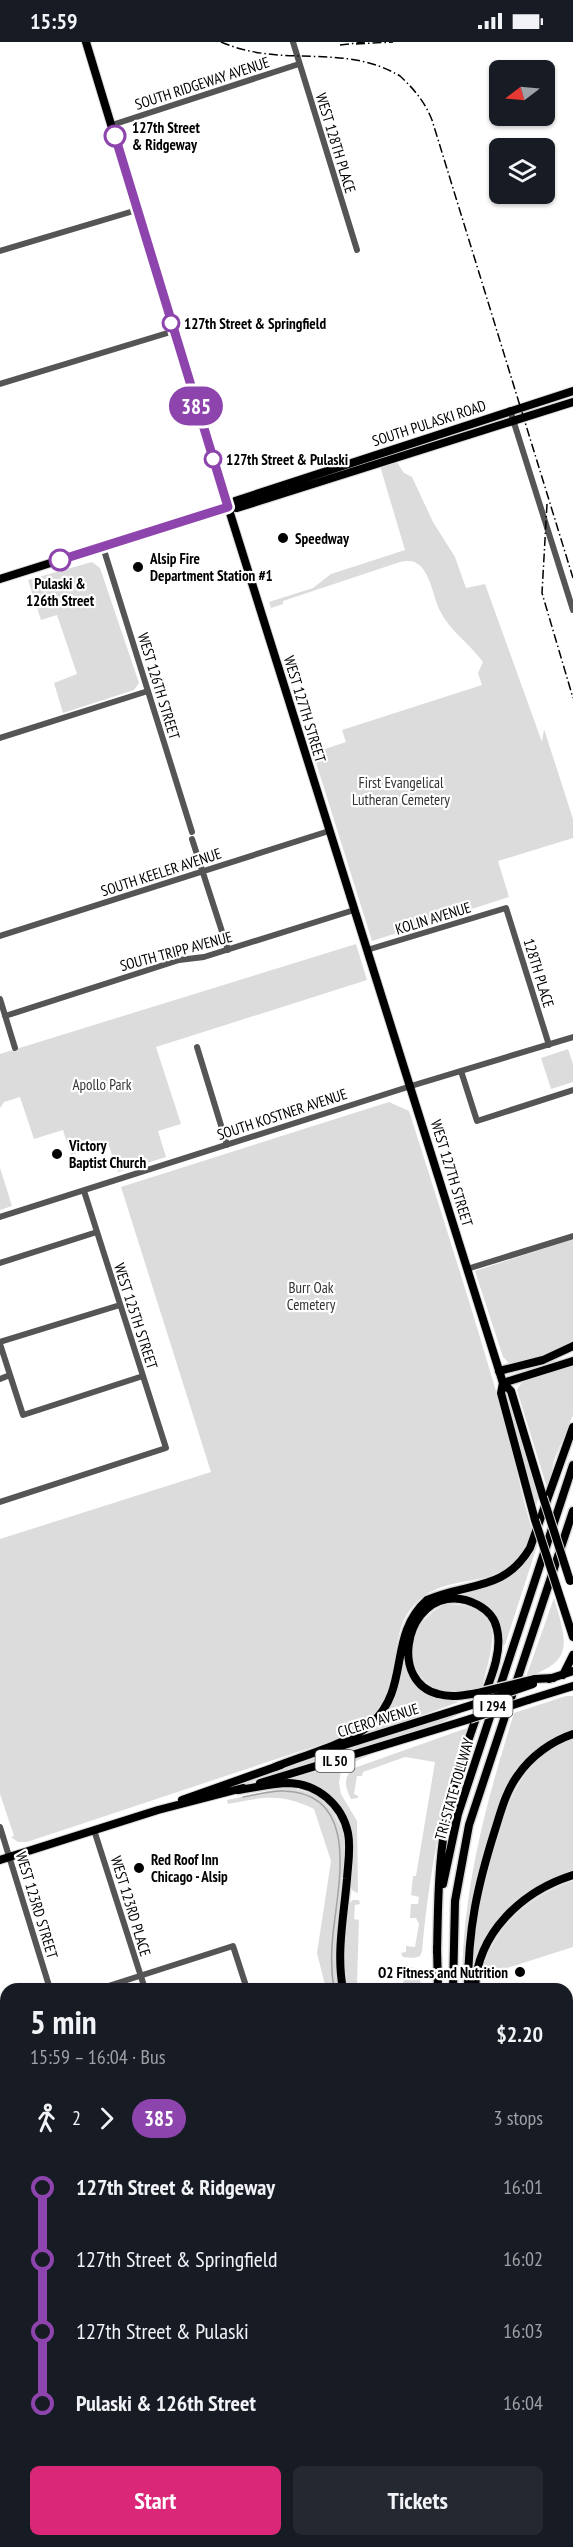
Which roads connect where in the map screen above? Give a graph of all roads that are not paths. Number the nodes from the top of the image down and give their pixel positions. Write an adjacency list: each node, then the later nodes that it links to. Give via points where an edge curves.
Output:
1 (86, 42): 4 (main road, WEST 127TH STREET)
2 (292, 42): 3 (street, WEST 128TH PLACE)
3 (300, 64): 4 (street, SOUTH RIDGEWAY AVENUE); 7 (street, WEST 128TH PLACE)
4 (112, 125): 5 (main road, WEST 127TH STREET)
5 (137, 210): 6 (street); 8 (main road, WEST 127TH STREET)
6 (0, 250)
7 (357, 250)
8 (174, 332): 9 (street); 14 (main road, WEST 127TH STREET)
9 (0, 384)
10 (573, 391): 12 (main road, SOUTH PULASKI ROAD)
11 (573, 402): 13 (main road, SOUTH PULASKI ROAD)
12 (510, 410): 13 (street); 14 (main road, SOUTH PULASKI ROAD, via 235,501)
13 (513, 420): 14 (main road, SOUTH PULASKI ROAD, via 237,508); 17 (street)
14 (228, 507): 15 (main road, SOUTH PULASKI ROAD); 20 (main road, WEST 127TH STREET)
15 (103, 547): 16 (main road, SOUTH PULASKI ROAD); 18 (street, WEST 126TH STREET)
16 (0, 579)
17 (573, 610)
18 (148, 691): 19 (street); 21 (street, WEST 126TH STREET)
19 (0, 738)
20 (329, 831): 21 (street, SOUTH KEELER AVENUE); 23 (main road, WEST 127TH STREET)
21 (203, 872): 24 (street, SOUTH KEELER AVENUE); 25 (street, WEST 126TH STREET)
22 (506, 908): 26 (street, KOLIN AVENUE); 30 (street, 128TH PLACE)
23 (354, 910): 25 (street, SOUTH TRIPP AVENUE); 26 (main road, WEST 127TH STREET)
24 (0, 936)
25 (228, 950): 28 (street, SOUTH TRIPP AVENUE, via 179,960)
26 (367, 950): 34 (main road, WEST 127TH STREET)
27 (0, 999): 28 (street)
28 (5, 1016): 32 (street)
29 (573, 1037): 30 (street, SOUTH KOSTNER AVENUE)
30 (549, 1044): 33 (street, SOUTH KOSTNER AVENUE)
31 (197, 1047): 36 (street)
32 (15, 1048)
33 (461, 1071): 34 (street, SOUTH KOSTNER AVENUE); 35 (street, via 477,1121)
34 (411, 1086): 36 (street, SOUTH KOSTNER AVENUE); 42 (main road, WEST 127TH STREET)
35 (573, 1090)
36 (227, 1145): 37 (street, SOUTH KOSTNER AVENUE)
37 (84, 1191): 38 (street, SOUTH KOSTNER AVENUE); 39 (street, WEST 125TH STREET)
38 (0, 1217)
39 (97, 1232): 41 (street); 43 (street, WEST 125TH STREET)
40 (573, 1236): 42 (street)
41 (0, 1263)
42 (467, 1269): 47 (main road, WEST 127TH STREET)
43 (120, 1305): 44 (street); 49 (street, WEST 125TH STREET)
44 (0, 1343): 48 (street)
45 (573, 1346): 47 (highway)
46 (573, 1361): 51 (highway)
47 (499, 1371): 51 (main road, WEST 127TH STREET)
48 (10, 1376): 49 (street, via 22,1415); 50 (street)
49 (143, 1376): 54 (street, WEST 125TH STREET, via 165,1448)
50 (0, 1379)
51 (503, 1383): 56 (main road, WEST 127TH STREET, bridge, via 511,1391); 57 (main road, WEST 127TH STREET, bridge, via 501,1393 535,1520)
52 (573, 1427): 64 (highway, via 530,1548 521,1563 500,1579 427,1600 407,1625 395,1686 371,1725 354,1736)
53 (573, 1465): 72 (highway, TRI-STATE TOLLWAY / I 294, via 458,1814 442,1889)
54 (0, 1502)
55 (573, 1511): 80 (highway, TRI-STATE TOLLWAY / I 294, via 469,1825 455,1901)
56 (573, 1590)
57 (573, 1637)
58 (573, 1655): 60 (main road)
59 (573, 1671): 60 (main road)
60 (558, 1676): 61 (highway)
61 (534, 1682): 64 (main road, CICERO AVENUE / IL 50, bridge); 72 (highway, bridge, via 478,1693 454,1697 436,1694 412,1672 410,1635 416,1621 434,1603 457,1598 477,1604 493,1620 499,1642 491,1675 456,1777 445,1825)
62 (570, 1689): 65 (main road, CICERO AVENUE / IL 50, bridge)
63 (573, 1734): 81 (highway, via 549,1745 528,1762 503,1804 475,1899)
64 (275, 1767): 66 (main road, CICERO AVENUE / IL 50)
65 (238, 1790): 66 (main road, CICERO AVENUE / IL 50); 78 (highway, via 287,1783 300,1785 328,1798 338,1810 348,1833 349,1851 340,1956)
66 (158, 1810): 68 (main road, CICERO AVENUE / IL 50)
67 (0, 1827): 69 (street, WEST 123RD STREET)
68 (94, 1830): 69 (main road, CICERO AVENUE / IL 50); 73 (street, WEST 123RD PLACE)
69 (9, 1857): 70 (main road, CICERO AVENUE / IL 50); 74 (street, WEST 123RD STREET)
70 (0, 1860)
71 (573, 1875): 82 (highway, via 534,1892 501,1922 480,1961)
72 (436, 1953): 79 (highway, TRI-STATE TOLLWAY / I 294)
73 (140, 1976): 75 (street); 76 (street, WEST 123RD PLACE); 77 (street, via 233,1946)
74 (48, 1983)
75 (118, 1983)
76 (143, 1983)
77 (245, 1983)
78 (342, 1983)
79 (438, 1983)
80 (453, 1983)
81 (468, 1983)
82 (476, 1983)

